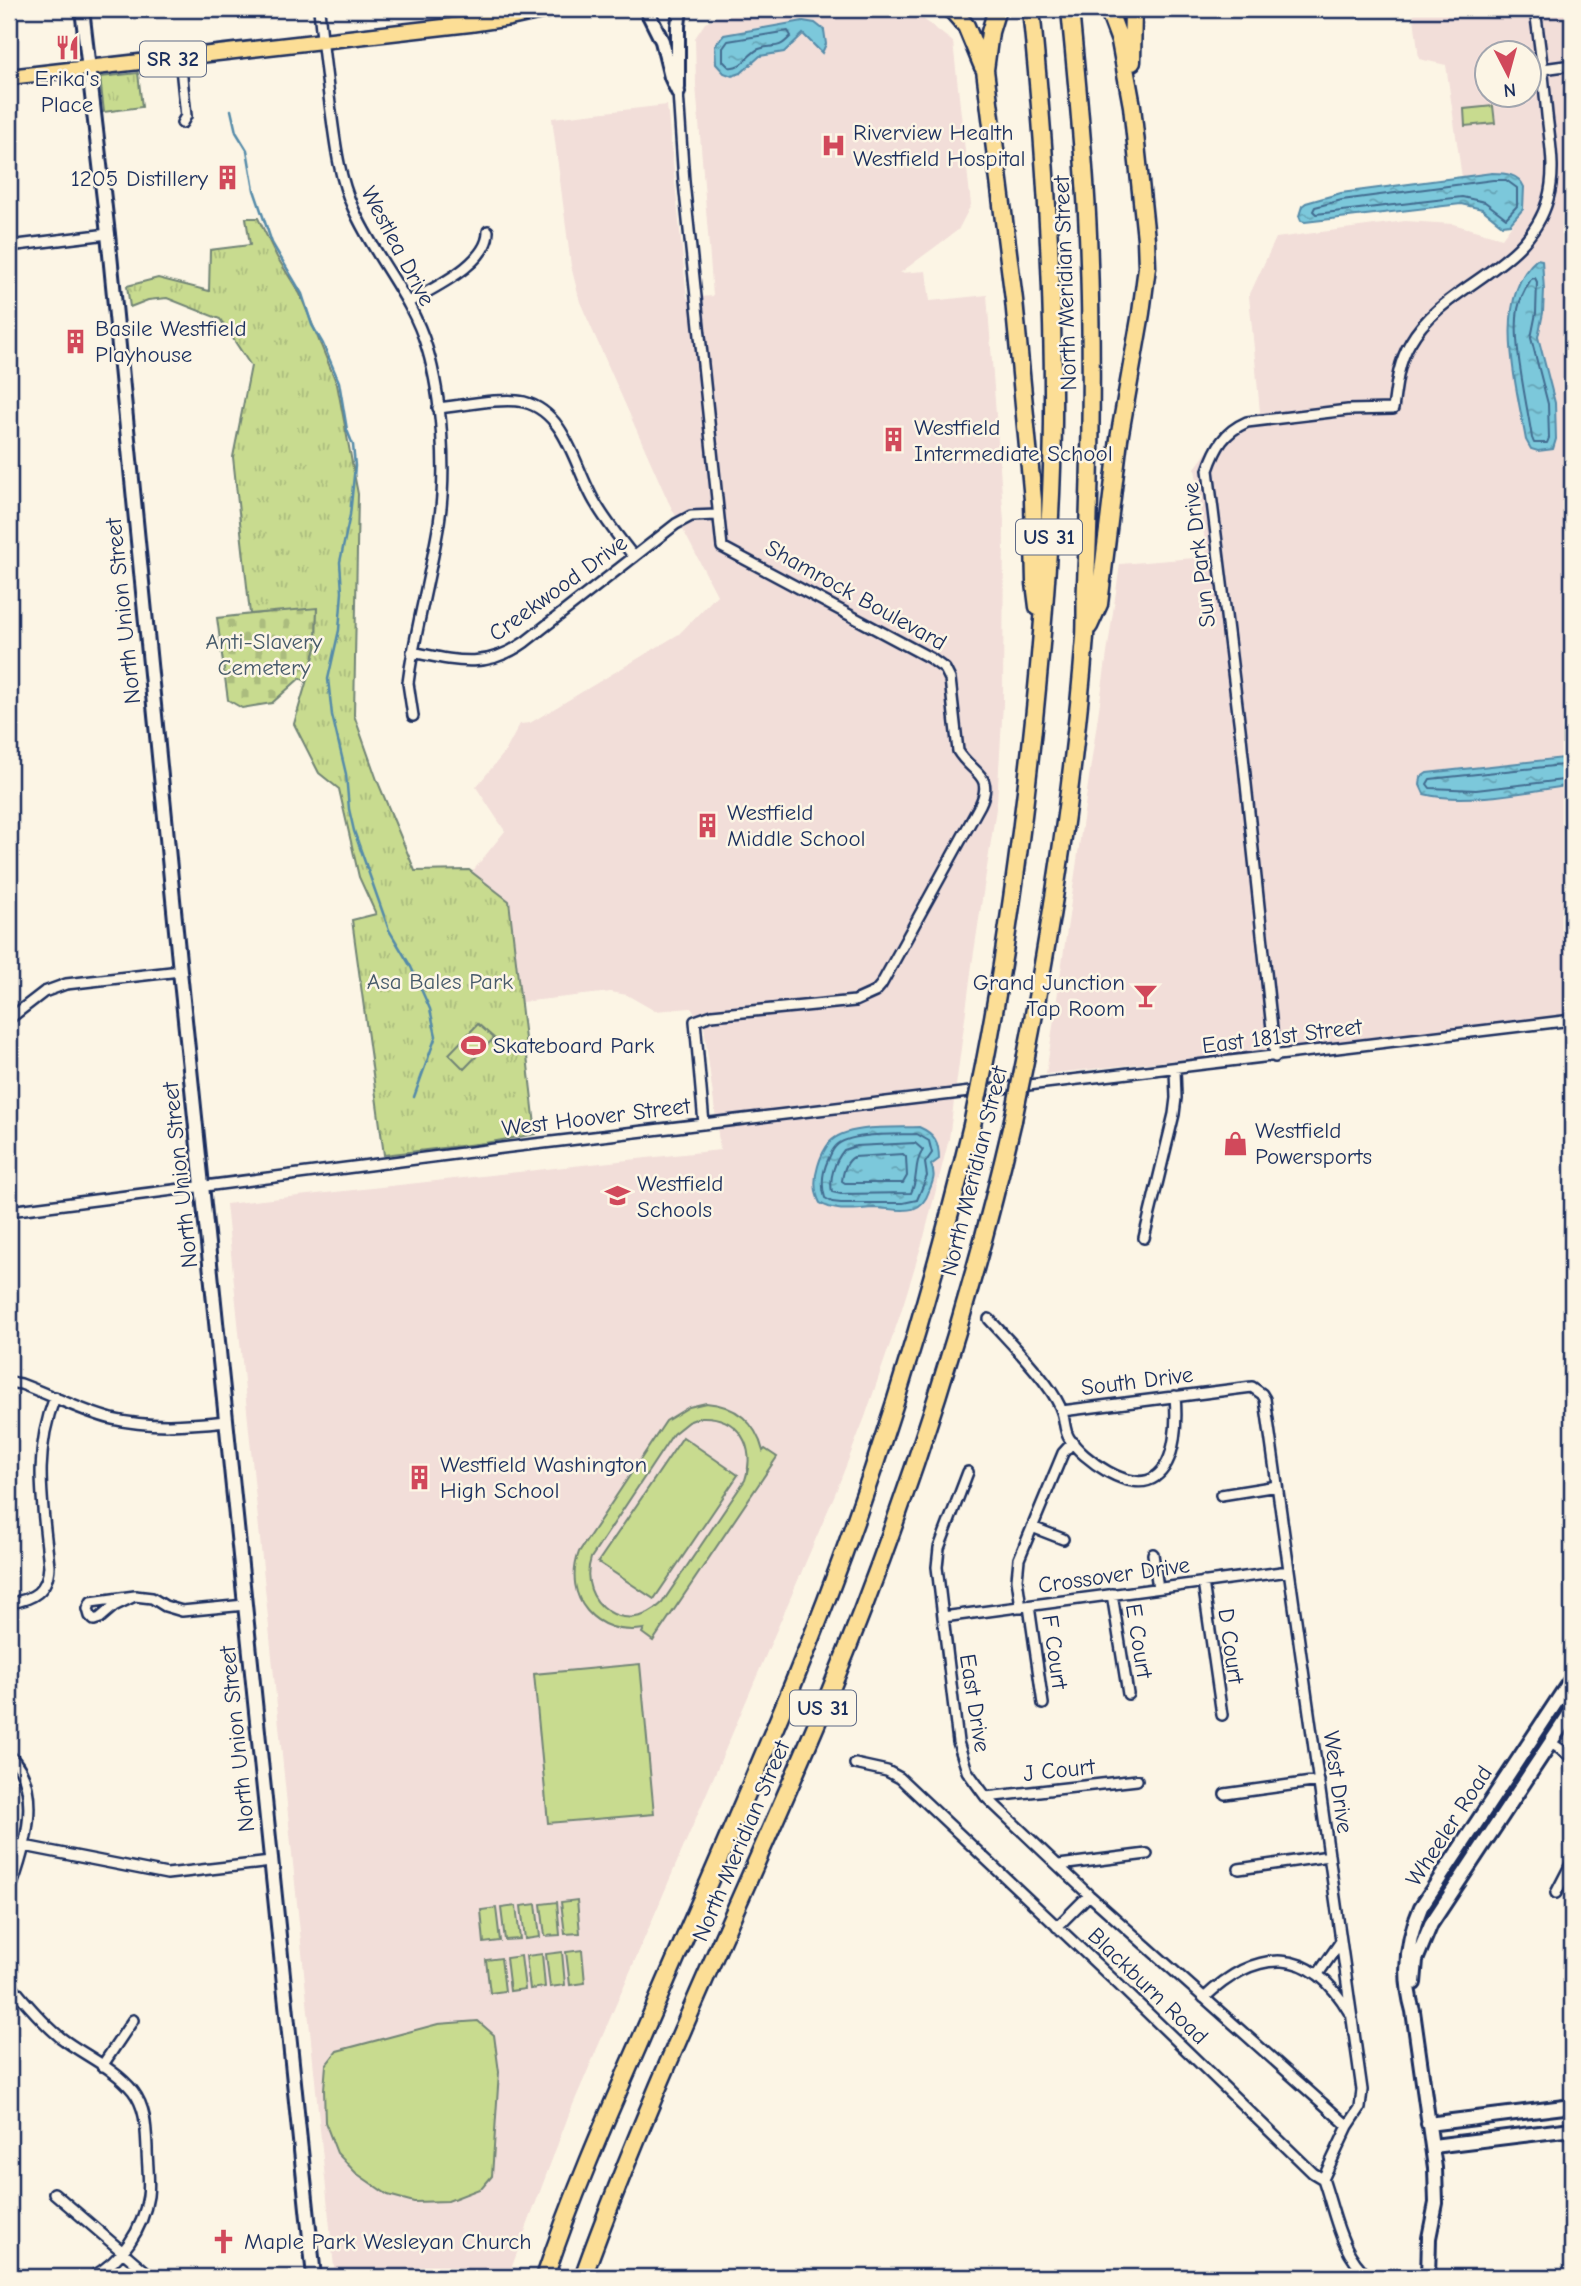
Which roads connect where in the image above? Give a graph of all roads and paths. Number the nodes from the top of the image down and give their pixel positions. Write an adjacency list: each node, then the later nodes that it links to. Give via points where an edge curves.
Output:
1 (82, 9): 18 (street, North Union Street)
2 (319, 9): 15 (street, Westlea Drive)
3 (496, 9): 14 (main road, SR 32)
4 (551, 9): 14 (main road, SR 32, via 503,20)
5 (646, 9): 22 (street, Shamrock Boulevard)
6 (680, 9): 22 (street, Shamrock Boulevard)
7 (951, 9): 20 (highway, via 972,38)
8 (997, 9): 20 (highway)
9 (1031, 9): 33 (highway, North Meridian Street / US 31, via 1052,321 1051,488)
10 (1070, 9): 32 (highway, North Meridian Street / US 31, via 1084,158 1091,328)
11 (1108, 9): 23 (highway)
12 (1133, 9): 23 (highway)
13 (1535, 9): 19 (street, Sun Park Drive)
14 (422, 29): 15 (main road, SR 32)
15 (323, 41): 16 (main road, SR 32); 28 (street, Westlea Drive, via 336,152 346,191 370,242)
16 (180, 58): 18 (main road, SR 32); 24 (street, via 186,116)
17 (1572, 65): 19 (street)
18 (89, 68): 21 (main road, SR 32); 26 (street, North Union Street)
19 (1543, 69): 39 (street, Sun Park Drive, via 1552,162 1543,214 1529,238 1507,260 1421,326 1404,354 1393,410 1348,410 1247,422 1222,439 1208,470)
20 (985, 70): 33 (highway, via 1014,300)
21 (9, 77)
22 (678, 92): 30 (street, Shamrock Boulevard)
23 (1132, 106): 32 (highway, via 1146,239 1145,287 1119,439 1099,604)
24 (182, 123)
25 (488, 232): 28 (street, via 487,244 478,256)
26 (108, 234): 27 (street); 36 (street, North Union Street)
27 (9, 246)
28 (409, 302): 29 (street, Westlea Drive, via 427,349)
29 (438, 408): 31 (street, via 515,401 546,413 561,431 596,506); 34 (street, Westlea Drive, via 442,453 439,522)
30 (717, 514): 31 (street, Creekwood Drive, via 684,519); 42 (street, Shamrock Boulevard, via 722,547 945,668 958,751 981,774 985,795 875,992 855,1001 712,1015 695,1021)
31 (634, 557): 34 (street, Creekwood Drive, via 499,657 467,662)
32 (1085, 636): 114 (highway, North Meridian Street / US 31, bridge, via 1056,881 1026,1056 991,1210 946,1366 883,1557 827,1698)
33 (1042, 639): 113 (highway, North Meridian Street / US 31, bridge, via 1012,913 985,1061 939,1258 901,1387 847,1546 792,1687 598,2138)
34 (412, 652): 35 (street, Westlea Drive, via 408,683)
35 (413, 716)
36 (180, 971): 37 (street, via 66,984 44,992); 43 (street, North Union Street)
37 (9, 1019)
38 (1572, 1020): 39 (street, East 181st Street)
39 (1275, 1056): 40 (street, East 181st Street)
40 (1175, 1069): 41 (street, East 181st Street); 45 (street, via 1174,1114)
41 (996, 1090): 42 (street, West Hoover Street)
42 (704, 1124): 43 (street, West Hoover Street)
43 (202, 1188): 44 (street, West Hoover Street); 52 (street, North Union Street)
44 (9, 1211)
45 (1144, 1238)
46 (989, 1319): 51 (street, South Drive, via 1038,1373)
47 (9, 1382): 50 (street)
48 (1252, 1387): 49 (street, South Drive); 55 (street, West Drive, via 1262,1394 1266,1406)
49 (1174, 1396): 51 (street, South Drive); 53 (street, via 1177,1426 1161,1472 1152,1479 1135,1482 1116,1476)
50 (55, 1397): 52 (street, via 126,1422); 65 (street, via 40,1459 47,1581 33,1597)
51 (1062, 1411): 53 (street)
52 (226, 1421): 66 (street, North Union Street)
53 (1073, 1442): 57 (street, F Court, via 1063,1453)
54 (968, 1472): 68 (street, East Drive, via 939,1548)
55 (1277, 1486): 56 (street); 60 (street, West Drive)
56 (1221, 1495)
57 (1032, 1527): 58 (street); 67 (street, F Court, via 1017,1567)
58 (1063, 1539)
59 (1153, 1554): 62 (street)
60 (1289, 1571): 61 (street, Crossover Drive); 79 (street, West Drive)
61 (1203, 1582): 62 (street, Crossover Drive); 73 (street, D Court)
62 (1158, 1588): 63 (street, Crossover Drive)
63 (1112, 1594): 67 (street, Crossover Drive); 70 (street, E Court)
64 (135, 1596): 64 (street, via 90,1602 90,1616 100,1618); 66 (street, via 182,1611)
65 (9, 1603)
66 (245, 1605): 86 (street, North Union Street)
67 (1025, 1606): 68 (street, Crossover Drive); 71 (street, F Court)
68 (943, 1617): 81 (street, East Drive, via 958,1742 967,1771)
69 (1572, 1678): 98 (street, Wheeler Road, via 1421,1907 1406,1963)
70 (1128, 1694)
71 (1043, 1704)
72 (1572, 1710): 74 (street, Wheeler Road)
73 (1222, 1715)
74 (1551, 1743): 76 (street); 98 (street, Wheeler Road, via 1431,1924 1416,1960)
75 (9, 1755): 83 (street, via 22,1772 30,1795)
76 (1572, 1757)
77 (855, 1764): 93 (street, Blackburn Road, via 900,1778)
78 (1137, 1780): 81 (street, J Court)
79 (1319, 1781): 80 (street); 85 (street, West Drive)
80 (1225, 1794)
81 (986, 1797): 88 (street, East Drive)
82 (9, 1843): 83 (street)
83 (23, 1844): 86 (street, via 167,1874); 90 (street)
84 (1147, 1854): 88 (street)
85 (1329, 1856): 89 (street); 94 (street, West Drive)
86 (271, 1862): 112 (street, North Union Street)
87 (1572, 1862): 91 (street)
88 (1059, 1865): 92 (street, East Drive)
89 (1239, 1869)
90 (9, 1893)
91 (1556, 1893)
92 (1089, 1895): 93 (street); 97 (street, East Drive)
93 (1058, 1927): 107 (street, Blackburn Road)
94 (1341, 1941): 95 (street); 99 (street, West Drive)
95 (1318, 1974): 97 (street, via 1289,1962 1266,1961 1238,1971); 99 (street, via 1337,1993)
96 (9, 1982): 101 (street, via 59,2036)
97 (1204, 1998): 104 (street, East Drive)
98 (1413, 2011): 103 (street, Wheeler Road)
99 (1351, 2017): 104 (street, West Drive, via 1363,2101)
100 (133, 2020): 101 (street)
101 (102, 2066): 109 (street, via 134,2092 145,2116 148,2193 140,2223)
102 (1572, 2106): 103 (street)
103 (1429, 2124): 106 (street, Wheeler Road)
104 (1348, 2126): 107 (street, West Drive)
105 (1572, 2129): 106 (street)
106 (1433, 2151): 116 (street, Wheeler Road, via 1436,2203)
107 (1323, 2179): 115 (street, via 1345,2246)
108 (54, 2193): 109 (street)
109 (122, 2252): 110 (street); 111 (street)
110 (92, 2277)
111 (152, 2277)
112 (314, 2277)
113 (545, 2277)
114 (583, 2277)
115 (1369, 2277)
116 (1428, 2277)

